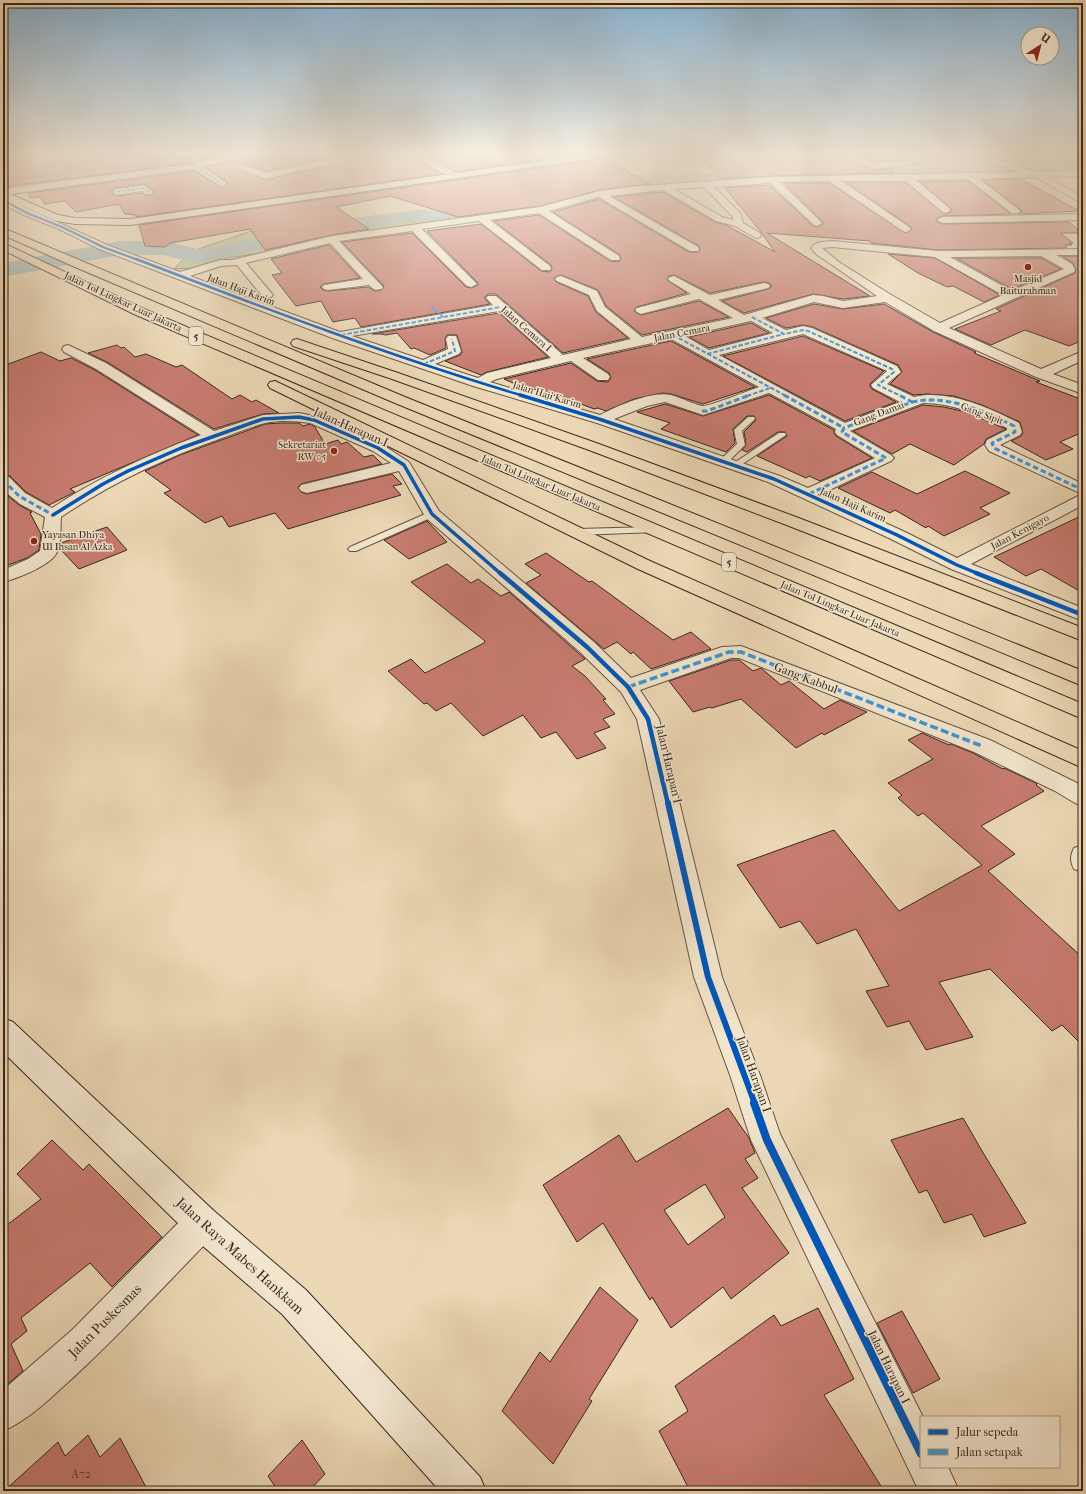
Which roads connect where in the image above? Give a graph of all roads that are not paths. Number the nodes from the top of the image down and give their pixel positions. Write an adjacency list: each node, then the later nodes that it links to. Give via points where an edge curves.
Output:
1 (56, 225): 12 (street, Jalan Haji Karim)
2 (99, 225): 12 (street, via 75,228)
3 (431, 225): 9 (street)
4 (490, 225): 22 (street)
5 (564, 225): 20 (street)
6 (653, 225): 16 (street)
7 (739, 225): 13 (street)
8 (900, 225): 10 (street)
9 (414, 227): 14 (street); 27 (street)
10 (906, 229)
11 (3, 231): 30 (highway, Jalan Tol Lingkar Luar Jakarta / 5)
12 (72, 232): 23 (street, Jalan Haji Karim, via 103,247)
13 (756, 235)
14 (332, 239): 21 (street); 28 (street, via 374,284)
15 (3, 246): 38 (highway, Jalan Tol Lingkar Luar Jakarta / 5)
16 (694, 249)
17 (1083, 252): 18 (street)
18 (1043, 253): 19 (street); 32 (street, via 1068,266 1070,270)
19 (938, 254): 32 (street); 35 (street, via 832,244 816,247 816,250)
20 (615, 258)
21 (238, 264): 23 (street, via 220,263); 26 (street); 31 (street)
22 (546, 268)
23 (180, 276): 26 (street, Jalan Haji Karim)
24 (561, 279): 45 (street, via 592,293 601,309)
25 (674, 279): 33 (street)
26 (192, 281): 43 (street, Jalan Haji Karim)
27 (471, 284)
28 (328, 286)
29 (764, 286): 33 (street)
30 (140, 291): 77 (highway, via 523,419); 78 (highway, Jalan Tol Lingkar Luar Jakarta / 5)
31 (268, 295)
32 (1012, 296): 40 (street)
33 (704, 297): 37 (street); 39 (street)
34 (492, 298): 36 (street, Jalan Cemara I)
35 (886, 298): 39 (street, Jalan Cemara, via 843,306 813,298); 40 (street)
36 (501, 307): 43 (street); 49 (street, Jalan Cemara I)
37 (642, 310)
38 (140, 312): 71 (highway, Jalan Tol Lingkar Luar Jakarta / 5); 72 (highway, via 203,350)
39 (747, 318): 41 (street); 42 (street, Jalan Cemara)
40 (938, 328): 51 (street, via 989,353)
41 (784, 334): 47 (street); 56 (street, Gang Damai, via 808,330 892,369 894,372 878,385)
42 (673, 335): 45 (street, Jalan Cemara); 47 (street)
43 (339, 336): 50 (street, Jalan Haji Karim)
44 (452, 339): 50 (street, via 455,351)
45 (640, 341): 49 (street, Jalan Cemara)
46 (68, 349): 61 (street, via 101,366)
47 (707, 354): 54 (street)
48 (1083, 355): 51 (street)
49 (567, 358): 52 (street, Jalan Cemara I); 53 (street, Jalan Cemara, via 492,376)
50 (424, 364): 53 (street, Jalan Haji Karim)
51 (1041, 374): 55 (street)
52 (603, 378)
53 (478, 383): 58 (street, Jalan Haji Karim)
54 (770, 388): 58 (street, via 707,411 673,400 657,398); 59 (street)
55 (1083, 390)
56 (912, 402): 59 (street, Gang Damai); 66 (street, Gang Sipit, via 928,398 941,399 1014,426 1015,432 992,443 994,448)
57 (751, 419): 62 (lane, via 738,430 741,445)
58 (602, 420): 62 (street, Jalan Haji Karim)
59 (844, 428): 67 (street, Gang Damai, via 842,432 886,458)
60 (782, 435): 62 (lane)
61 (212, 436): 63 (street, Jalan Harapan I, via 278,417 307,418 378,448); 70 (street, Jalan Harapan I, via 167,452 106,481 80,495)
62 (730, 463): 67 (street, Jalan Haji Karim)
63 (404, 465): 65 (street); 69 (street, Jalan Harapan I)
64 (3, 480): 70 (street, via 21,497)
65 (307, 488)
66 (1083, 490)
67 (809, 494): 74 (street, Jalan Haji Karim, via 897,534)
68 (1083, 499): 74 (street, Jalan Kenigayo)
69 (432, 514): 73 (lane); 79 (street, Jalan Harapan I, via 587,647)
70 (53, 515): 75 (street, via 52,538 48,553 34,563)
71 (653, 530): 72 (lane); 80 (highway, Jalan Tol Lingkar Luar Jakarta / 5)
72 (577, 532): 81 (highway, via 644,565)
73 (353, 549)
74 (956, 565): 76 (street, Jalan Haji Karim)
75 (3, 577)
76 (1083, 615)
77 (1083, 635)
78 (1083, 679)
79 (628, 687): 82 (street, Gang Kabbul, via 729,652 741,652 982,746); 88 (street, Jalan Harapan I, via 648,719 708,978 767,1140)
80 (1083, 712)
81 (1083, 760)
82 (1083, 797)
83 (1083, 854): 84 (street)
84 (1083, 862)
85 (3, 1032): 86 (street, Jalan Raya Mabes Hankkam)
86 (202, 1223): 87 (street, Jalan Puskesmas, via 85,1343 18,1402); 90 (street, Jalan Raya Mabes Hankkam, via 294,1302)
87 (3, 1412)
88 (920, 1452)
89 (928, 1468): 91 (street)
90 (466, 1491)
91 (939, 1491)

